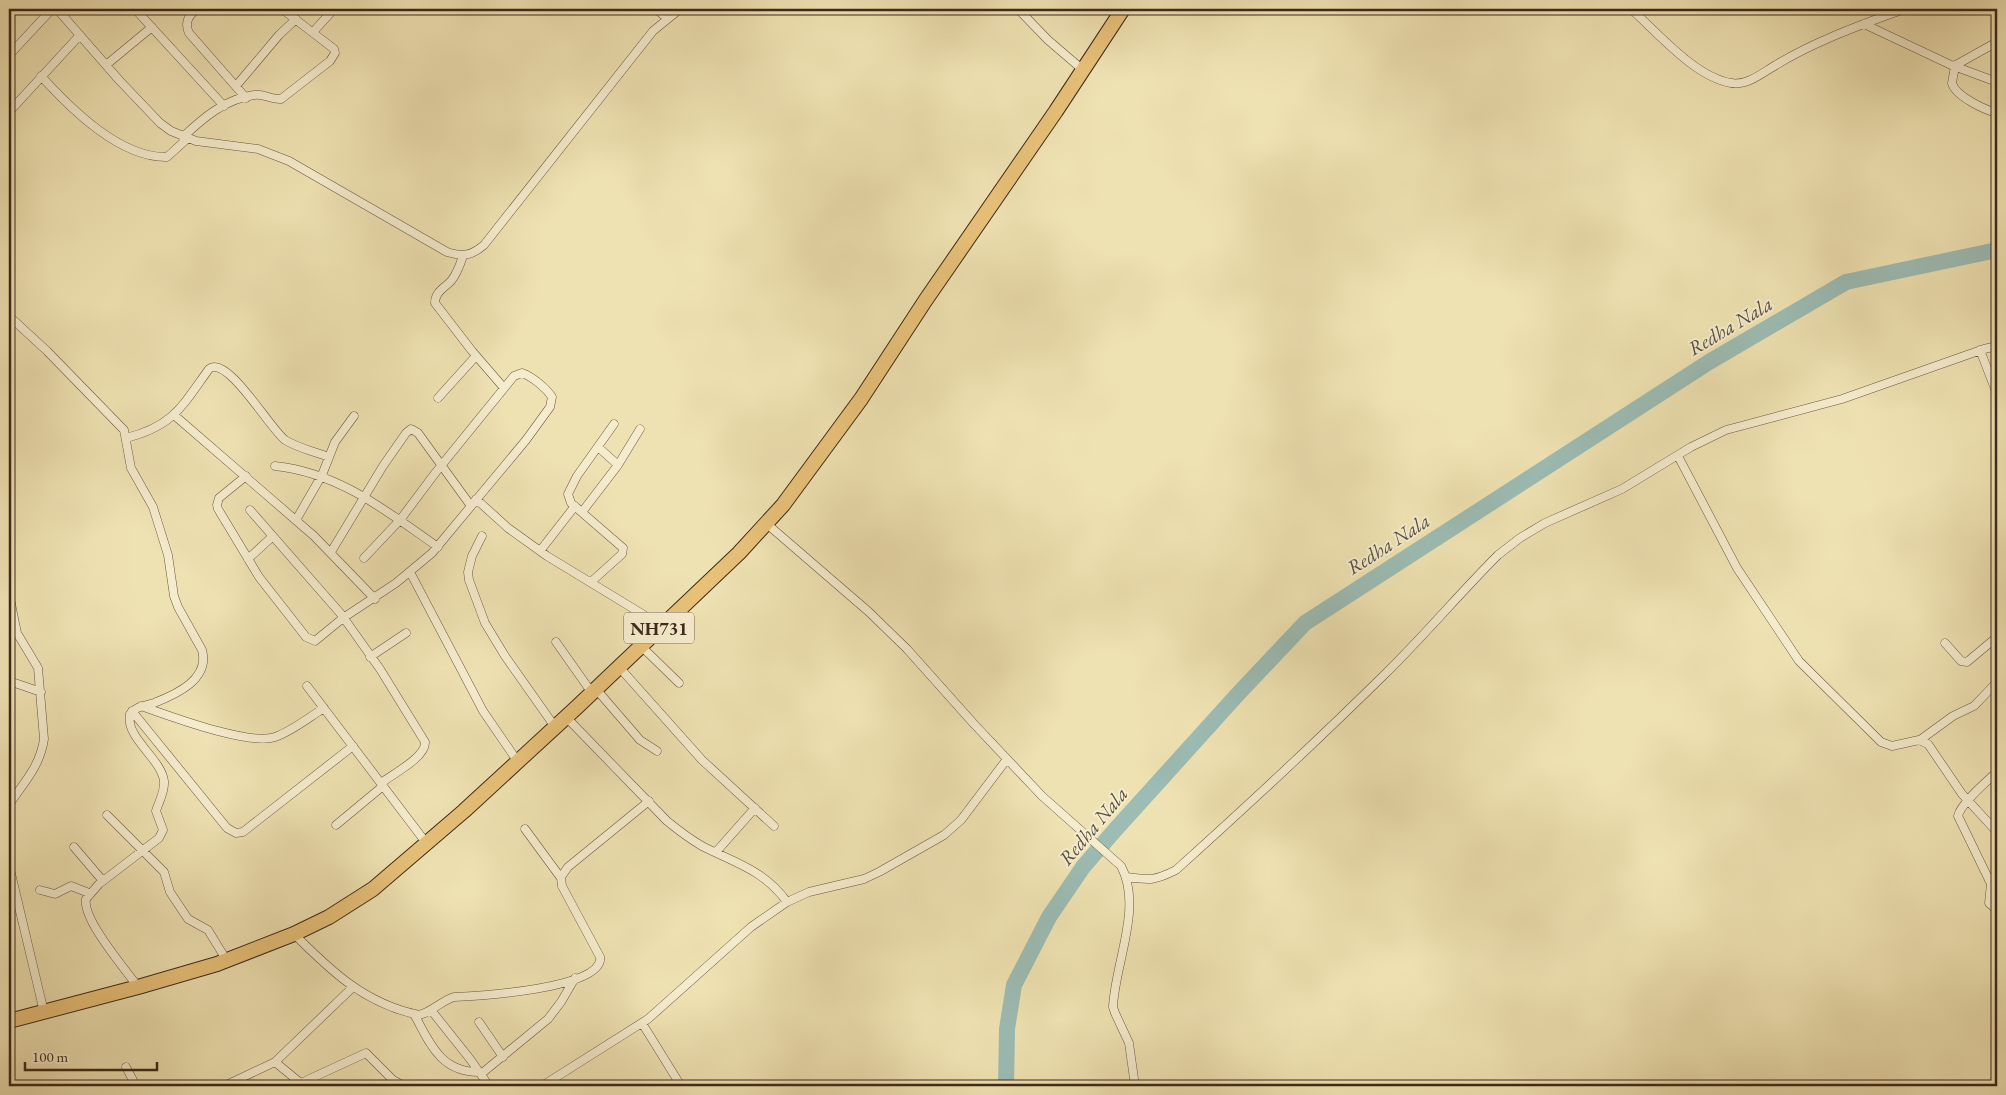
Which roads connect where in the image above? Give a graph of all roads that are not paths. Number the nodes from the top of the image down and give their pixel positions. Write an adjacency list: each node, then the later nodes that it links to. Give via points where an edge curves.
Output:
1 (52, 9): 20 (street)
2 (57, 9): 18 (street)
3 (135, 9): 16 (street)
4 (196, 9): 26 (street, via 186,23 189,33)
5 (282, 9): 14 (street)
6 (334, 9): 17 (street)
7 (656, 9): 13 (street)
8 (680, 9): 13 (street)
9 (1018, 9): 23 (street)
10 (1123, 9): 23 (highway, NH731)
11 (1631, 9): 15 (street, via 1700,69 1738,84)
12 (1904, 9): 15 (street)
13 (668, 18): 32 (street, via 640,47 484,245 475,253)
14 (296, 19): 17 (street); 26 (street)
15 (1864, 24): 22 (street)
16 (152, 28): 21 (street); 28 (street)
17 (312, 32): 27 (street, via 334,49 330,60 281,99 258,95)
18 (80, 35): 21 (street); 24 (street)
19 (1997, 42): 22 (street)
20 (12, 52)
21 (106, 65): 31 (street, via 160,123)
22 (1955, 66): 25 (street); 30 (street, via 1953,86 1982,108)
23 (1083, 70): 61 (highway, NH731, via 861,399 800,485)
24 (41, 76): 29 (street); 31 (street, via 76,111 122,145 156,157 167,157)
25 (1997, 82)
26 (236, 86): 27 (street)
27 (246, 98): 28 (street)
28 (224, 106): 31 (street, via 210,113)
29 (9, 112)
30 (1997, 113)
31 (185, 138): 32 (street, via 258,149 289,161 448,252)
32 (464, 256): 36 (street, via 457,272 438,293 434,303)
33 (9, 316): 44 (street, via 116,420)
34 (1997, 346): 35 (street)
35 (1980, 350): 38 (street); 46 (street, via 1842,399 1726,430)
36 (476, 356): 37 (street); 39 (street)
37 (504, 388): 50 (street); 54 (street, via 514,376 522,373 548,391 552,401 526,440)
38 (1997, 394)
39 (438, 398)
40 (174, 415): 44 (street, via 151,430); 47 (street, via 209,368 217,366 244,390 286,440); 52 (street)
41 (354, 416): 47 (street, via 335,442)
42 (614, 424): 45 (street)
43 (640, 429): 48 (street)
44 (126, 438): 88 (street, via 131,468 152,507 168,555 174,596 204,657 198,677 169,696)
45 (598, 446): 48 (street); 56 (street, via 570,487 569,499)
46 (1678, 456): 93 (street, via 1737,568 1810,673 1881,742 1892,746); 114 (street, via 1622,489 1520,538 1498,555 1365,693 1267,788 1176,870 1158,879)
47 (329, 457): 51 (street)
48 (618, 465): 58 (street)
49 (275, 466): 51 (street)
50 (441, 466): 53 (street, via 418,433 411,429); 55 (street); 60 (street)
51 (322, 475): 53 (street); 59 (street)
52 (246, 476): 59 (street); 68 (street, via 219,498 217,505)
53 (365, 496): 60 (street); 66 (street)
54 (476, 499): 55 (street); 65 (street)
55 (471, 506): 64 (street)
56 (575, 506): 58 (street); 65 (street)
57 (250, 510): 62 (street)
58 (582, 512): 70 (street, via 623,548 622,554)
59 (296, 520): 66 (street)
60 (400, 520): 64 (street); 67 (street)
61 (766, 524): 74 (highway, NH731); 96 (street, via 907,649)
62 (273, 536): 68 (street); 73 (street)
63 (482, 536): 92 (street, via 468,572 485,623)
64 (438, 547): 69 (street)
65 (540, 551): 70 (street)
66 (331, 552): 72 (street)
67 (364, 558)
68 (248, 559): 73 (street, via 309,640 315,641)
69 (410, 572): 72 (street); 97 (street, via 483,711)
70 (591, 582): 74 (street)
71 (9, 594): 87 (street, via 17,633 38,668)
72 (375, 598): 73 (street)
73 (344, 618): 80 (street)
74 (662, 626): 79 (highway, NH731)
75 (406, 633): 80 (street)
76 (1997, 637): 78 (street, via 1967,662 1961,661)
77 (556, 642): 86 (street)
78 (1945, 643)
79 (640, 646): 81 (highway, NH731); 84 (street)
80 (370, 657): 99 (street, via 425,742 421,754)
81 (619, 667): 86 (highway, NH731); 103 (street, via 702,760)
82 (9, 681): 87 (street)
83 (1997, 682): 93 (street, via 1974,706)
84 (679, 683)
85 (307, 686): 89 (street)
86 (594, 691): 91 (highway, NH731); 95 (street, via 640,740)
87 (41, 692): 102 (street, via 42,750 36,768)
88 (142, 706): 89 (street, via 243,738 266,740); 90 (street)
89 (324, 708): 94 (street)
90 (132, 710): 94 (street, via 227,828 236,832 243,832); 111 (street, via 129,718 131,728 160,770 164,782 156,812 163,830 159,838)
91 (566, 717): 92 (highway, NH731); 100 (street)
92 (555, 728): 97 (highway, NH731)
93 (1920, 740): 101 (street, via 1928,744)
94 (353, 746): 99 (street)
95 (657, 751)
96 (1007, 759): 114 (street, via 1042,796 1120,866); 119 (street, via 966,813 944,835 864,879 809,892)
97 (518, 762): 109 (highway, NH731)
98 (1997, 772): 101 (street)
99 (382, 784): 105 (street); 109 (street)
100 (648, 801): 112 (street, via 680,831); 115 (street, via 568,867)
101 (1968, 801): 108 (street); 120 (street, via 1959,812 1959,819 1991,884 1988,900)
102 (9, 806)
103 (755, 808): 106 (street); 112 (street)
104 (107, 815): 111 (street)
105 (336, 825)
106 (774, 826)
107 (524, 829): 115 (street)
108 (1997, 832)
109 (427, 844): 121 (highway, NH731, via 373,889 329,918)
110 (74, 847): 116 (street)
111 (144, 849): 116 (street); 122 (street, via 164,872 168,889 185,915 208,930)
112 (716, 852): 119 (street, via 769,881)
113 (9, 865): 127 (street)
114 (1126, 877): 145 (street, via 1128,917 1114,1013 1129,1043)
115 (560, 878): 123 (street, via 600,957 595,970)
116 (103, 880): 118 (street)
117 (40, 890): 118 (street, via 55,894 71,886)
118 (89, 894): 124 (street, via 86,911)
119 (787, 902): 131 (street, via 751,927)
120 (1997, 910)
121 (294, 934): 122 (highway, NH731); 125 (street)
122 (227, 961): 124 (highway, NH731)
123 (575, 978): 126 (street, via 518,992 454,997); 132 (street, via 548,1019)
124 (138, 987): 127 (highway, NH731)
125 (353, 987): 128 (street); 133 (street)
126 (431, 1010): 128 (street, via 426,1014); 135 (street)
127 (44, 1012): 129 (highway, NH731)
128 (414, 1014): 135 (street, via 433,1049 446,1063)
129 (9, 1021)
130 (479, 1022): 132 (street)
131 (642, 1023): 143 (street); 144 (street)
132 (503, 1057): 135 (street)
133 (275, 1062): 137 (street); 139 (street)
134 (126, 1067): 138 (street)
135 (480, 1073): 142 (street)
136 (393, 1080): 137 (street, via 366,1053); 140 (street); 141 (street)
137 (302, 1085)
138 (136, 1086)
139 (224, 1086)
140 (385, 1086)
141 (404, 1086)
142 (489, 1086)
143 (542, 1086)
144 (680, 1086)
145 (1134, 1086)

